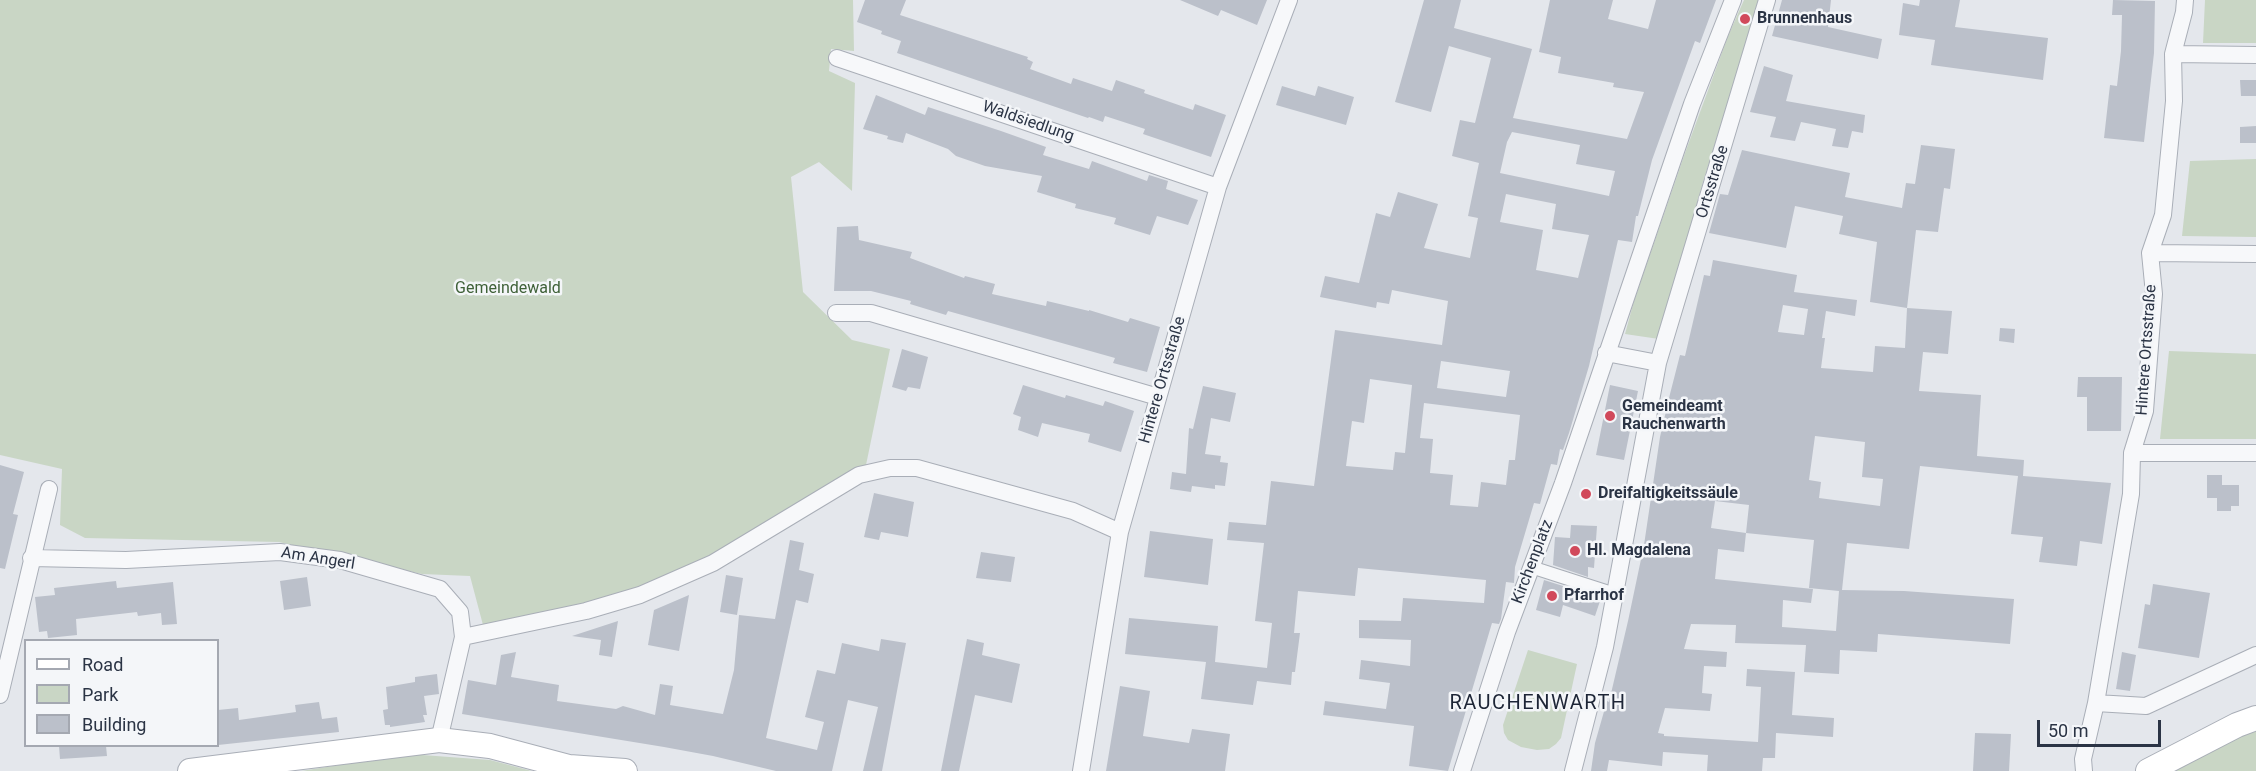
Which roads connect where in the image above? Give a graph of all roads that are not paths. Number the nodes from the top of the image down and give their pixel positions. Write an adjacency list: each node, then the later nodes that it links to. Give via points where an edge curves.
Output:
1 (1289, 0): 8 (street, Hintere Ortsstraße)
2 (1733, 0): 12 (street, via 1692,104)
3 (1767, 0): 13 (street, Ortsstraße)
4 (2185, 0): 5 (street, Hintere Ortsstraße)
5 (2173, 54): 6 (street); 9 (street, Hintere Ortsstraße, via 2174,101 2163,215)
6 (2256, 55)
7 (837, 58): 8 (street, Waldsiedlung)
8 (1218, 187): 14 (street, Hintere Ortsstraße)
9 (2150, 253): 10 (street); 15 (street, Hintere Ortsstraße, via 2154,294 2145,411)
10 (2256, 254)
11 (836, 313): 14 (street, via 871,313)
12 (1606, 353): 13 (street); 20 (street, Kirchenplatz)
13 (1658, 363): 21 (street)
14 (1158, 397): 18 (street, Hintere Ortsstraße)
15 (2132, 453): 16 (street); 25 (street, Hintere Ortsstraße, via 2131,494)
16 (2256, 453)
17 (49, 489): 19 (street)
18 (1120, 532): 22 (street, via 1073,512 917,468 890,468 859,475 713,563 640,595 586,611); 32 (street, Hintere Ortsstraße)
19 (31, 558): 22 (street, Am Angerl, via 126,560 280,552 340,560 440,589 460,612); 24 (street)
20 (1531, 567): 21 (street); 33 (street, Kirchenplatz)
21 (1615, 594): 34 (street)
22 (463, 637): 27 (street, Am Angerl)
23 (2256, 655): 25 (street, via 2146,706)
24 (0, 695)
25 (2096, 703): 35 (street, Hintere Ortsstraße, via 2083,759)
26 (2256, 718): 29 (main road)
27 (439, 740): 28 (main road); 31 (main road, via 490,746 569,767)
28 (274, 767): 30 (main road)
29 (2150, 770)
30 (190, 771)
31 (625, 771)
32 (1081, 771)
33 (1462, 771)
34 (1573, 771)
35 (2084, 771)

